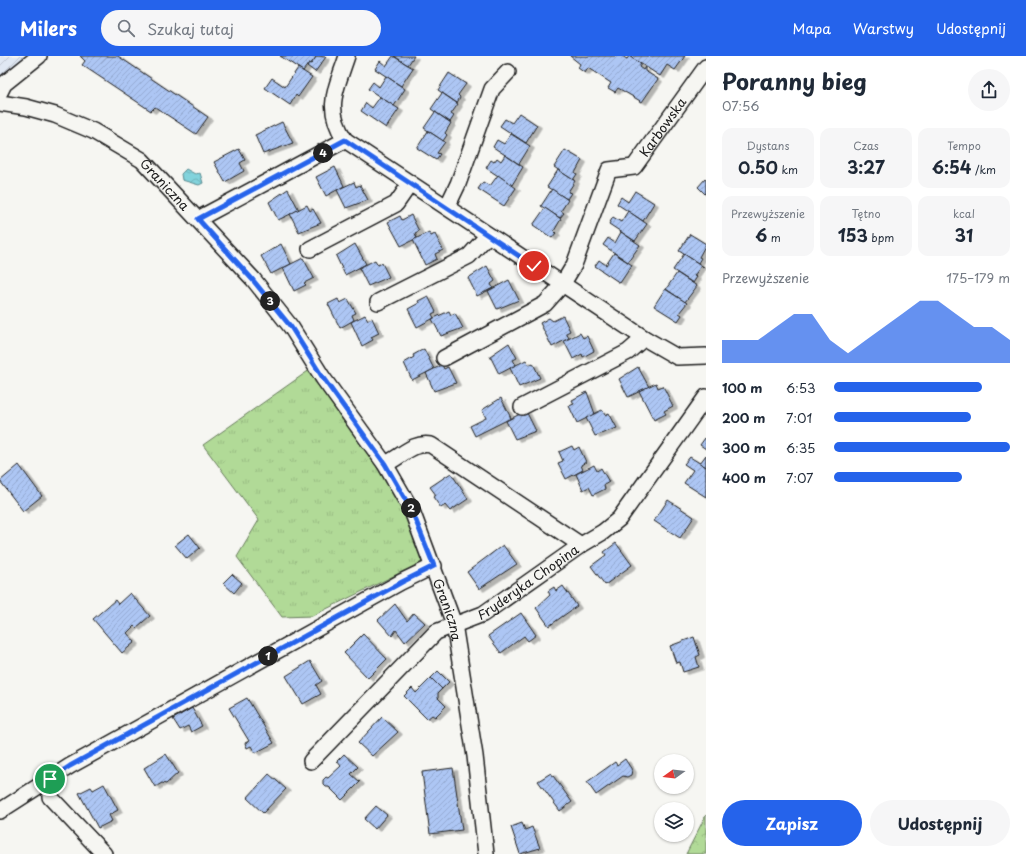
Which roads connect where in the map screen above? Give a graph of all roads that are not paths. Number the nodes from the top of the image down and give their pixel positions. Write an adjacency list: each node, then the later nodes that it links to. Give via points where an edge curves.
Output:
1 (39, 56): 5 (street, via 4,84)
2 (347, 56): 7 (street, via 332,108 336,126)
3 (706, 67): 13 (street, Karbowska, via 634,167 609,170 574,265)
4 (508, 72): 9 (street, via 492,89 458,184)
5 (0, 92)
6 (0, 103): 10 (street, Graniczna, via 55,115 93,131 142,160)
7 (345, 140): 8 (street); 10 (street)
8 (410, 184): 9 (street); 12 (street, via 396,204)
9 (447, 207): 11 (street)
10 (198, 219): 20 (street, Graniczna, via 291,327 323,378)
11 (488, 235): 13 (street); 14 (street, via 469,256)
12 (310, 249)
13 (562, 284): 15 (street); 17 (street, via 545,304)
14 (378, 302)
15 (644, 338): 16 (street, via 677,357); 19 (street, via 628,352)
16 (706, 356)
17 (444, 358)
18 (706, 397): 21 (street, Fryderyka Chopina, via 619,519)
19 (522, 407)
20 (385, 464): 21 (street, via 416,445 431,444); 22 (street, Graniczna, via 412,511)
21 (581, 545): 23 (street, Fryderyka Chopina, via 483,614)
22 (434, 566): 23 (street, Graniczna); 25 (street, via 395,585)
23 (454, 624): 24 (street, Fryderyka Chopina, via 436,632); 28 (street, Graniczna, via 475,756)
24 (311, 761)
25 (50, 779): 26 (street); 27 (street, via 50,797)
26 (0, 811)
27 (104, 854)
28 (486, 854)

